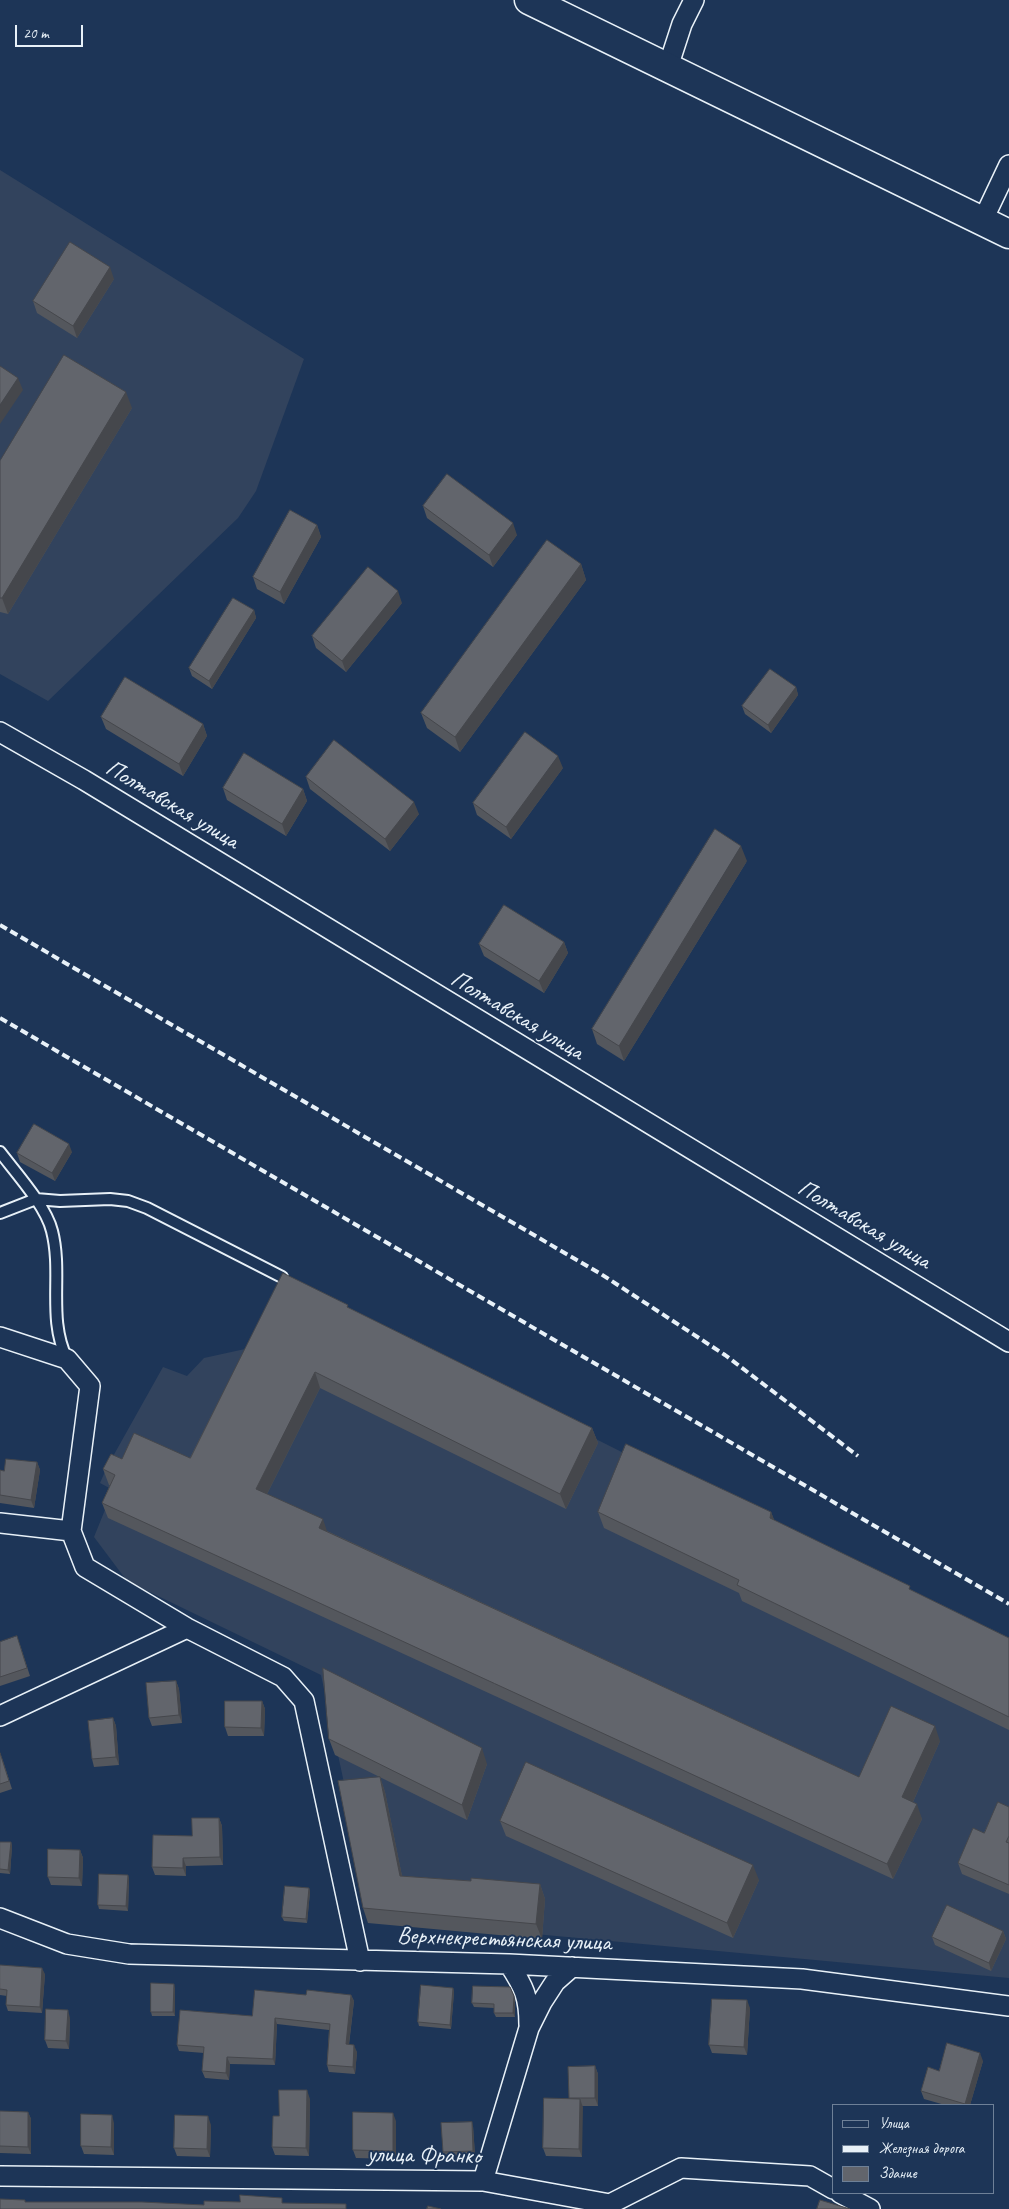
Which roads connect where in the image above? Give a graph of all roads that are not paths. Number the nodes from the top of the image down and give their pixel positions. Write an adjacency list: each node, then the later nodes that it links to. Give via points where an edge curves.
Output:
1 (529, 0): 3 (main road)
2 (694, 0): 3 (street, via 682,24)
3 (668, 67): 5 (main road)
4 (1009, 165): 5 (street)
5 (982, 222): 6 (main road)
6 (1009, 234)
7 (0, 732): 13 (street, Полтавская улица)
8 (0, 1152): 9 (lane)
9 (36, 1199): 10 (lane); 11 (lane, via 128,1201); 14 (lane, via 52,1229 56,1255 56,1324)
10 (0, 1213)
11 (282, 1277)
12 (0, 1337): 14 (street)
13 (1009, 1342)
14 (67, 1359): 16 (street, via 90,1386)
15 (0, 1523): 16 (street)
16 (71, 1531): 17 (street, via 85,1567)
17 (187, 1628): 18 (street); 20 (street, via 284,1677 304,1702)
18 (0, 1716)
19 (0, 1918): 20 (street, Верхнекрестьянская улица, via 67,1944 128,1954)
20 (360, 1961): 21 (street, Верхнекрестьянская улица)
21 (509, 1964): 22 (street, Верхнекрестьянская улица); 24 (street, via 522,1983 529,2003)
22 (572, 1967): 23 (street, Верхнекрестьянская улица, via 802,1978); 24 (street, via 555,1982)
23 (1009, 2006)
24 (529, 2028): 26 (street)
25 (0, 2176): 26 (street, улица Франко)
26 (483, 2180): 27 (street, улица Франко, via 610,2204 681,2168 810,2176)
27 (832, 2188)
28 (842, 2194): 29 (street)
29 (870, 2209)

